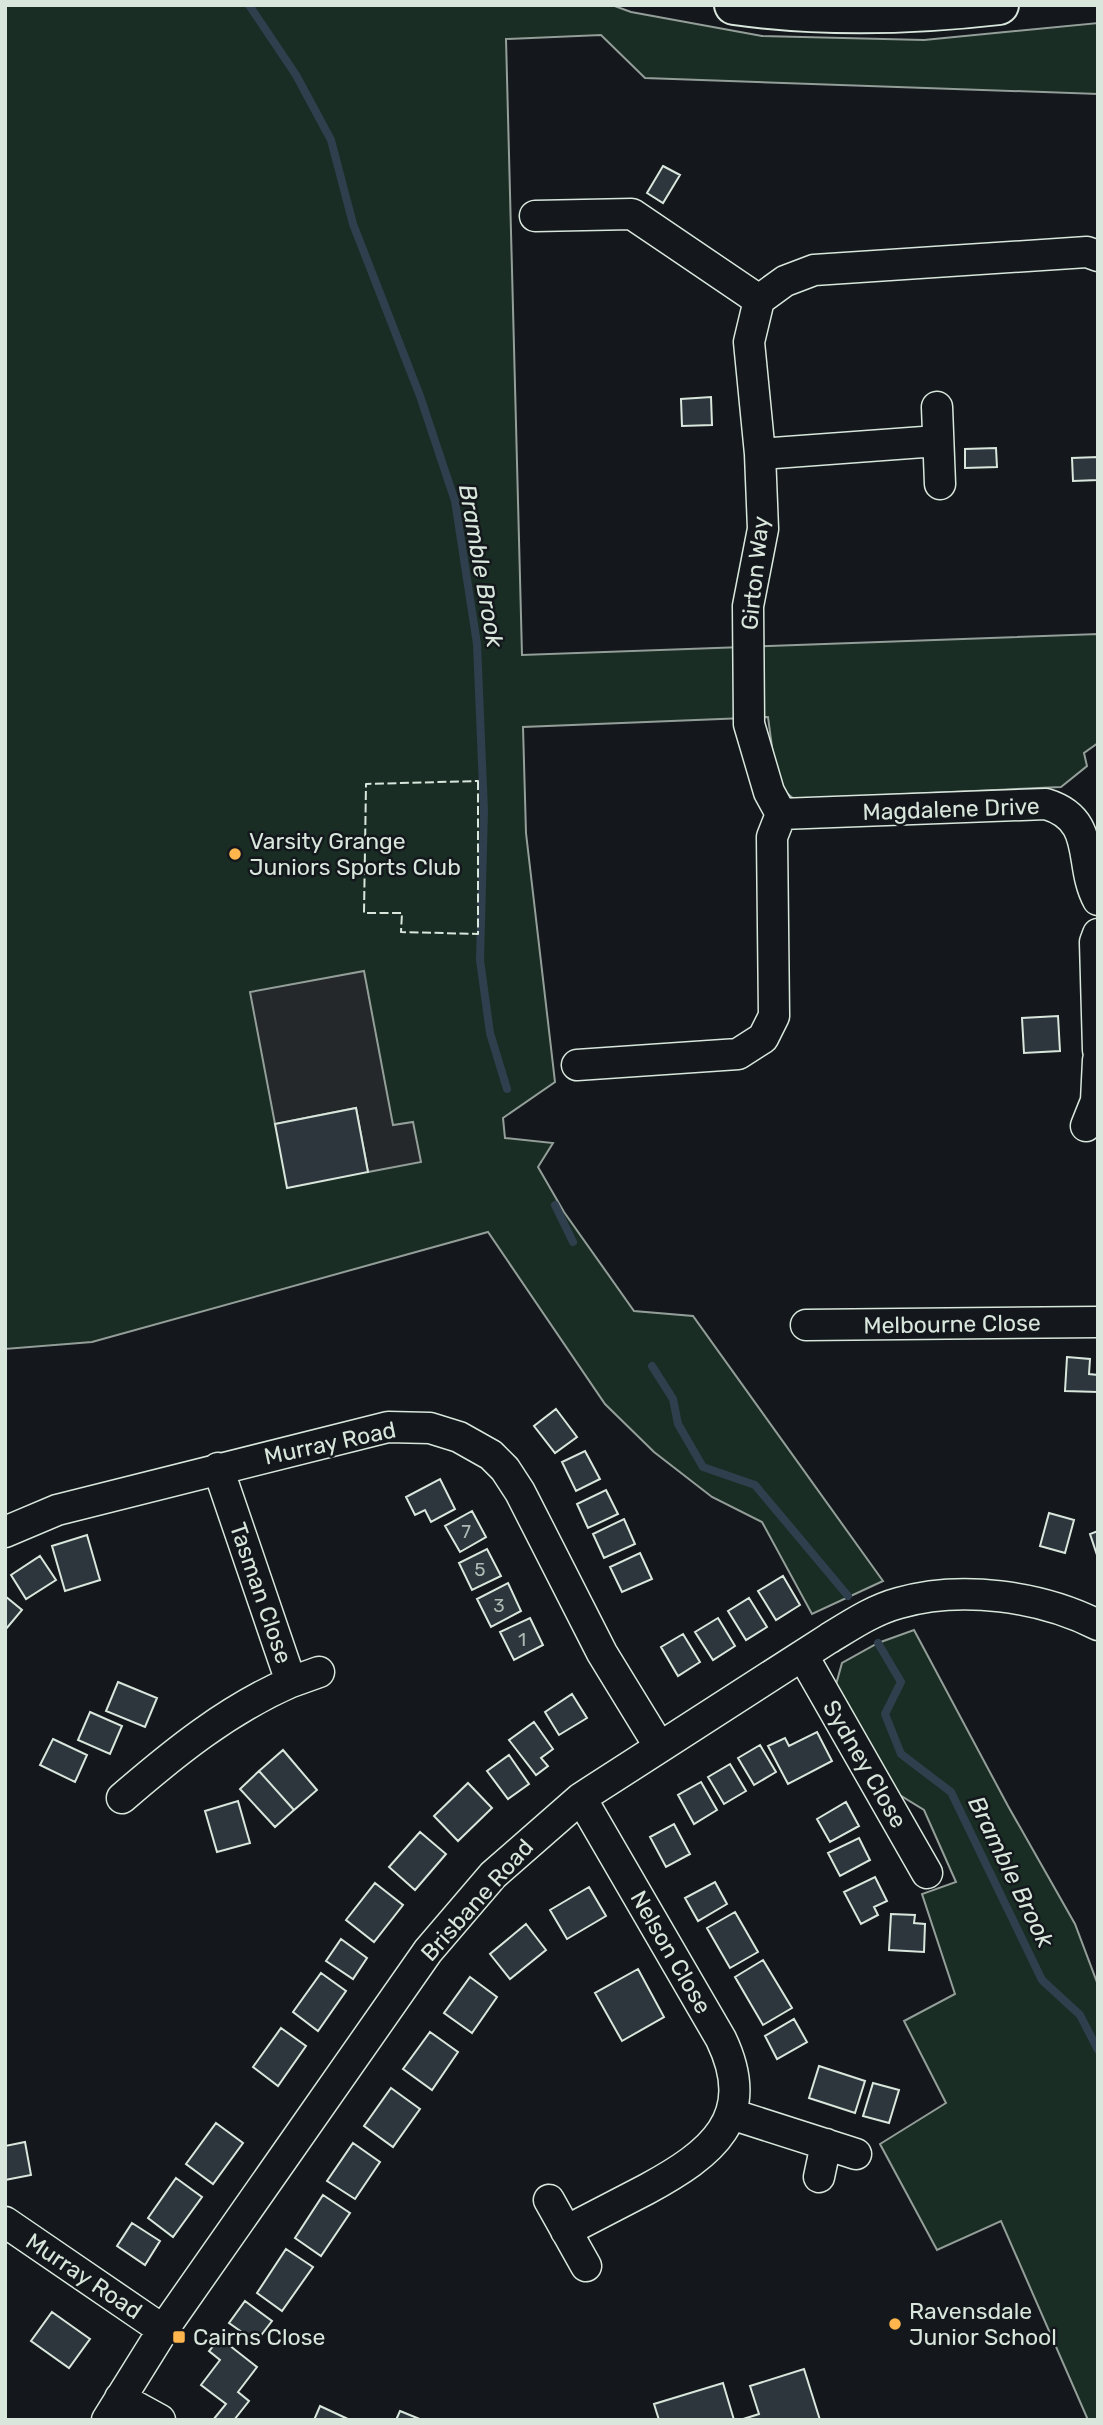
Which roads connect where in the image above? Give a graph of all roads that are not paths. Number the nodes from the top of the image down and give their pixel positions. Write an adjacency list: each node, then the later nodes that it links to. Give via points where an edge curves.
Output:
1 (734, 5): 2 (highway, via 862,12)
2 (999, 5)
3 (535, 216): 5 (street, via 632,214)
4 (1098, 256): 5 (street, via 1087,252 814,270 785,281)
5 (759, 300): 8 (street, Girton Way, via 749,342)
6 (937, 407): 7 (street)
7 (937, 442): 8 (street); 9 (street)
8 (760, 454): 10 (street, Girton Way, via 763,529 748,606 749,724 769,792)
9 (940, 484)
10 (781, 814): 11 (street, Magdalene Drive, via 1046,804 1073,817 1082,834); 15 (street, via 772,837 774,1016 762,1038 738,1054)
11 (1098, 900)
12 (1098, 934): 13 (street)
13 (1098, 1050)
14 (1098, 1060): 16 (street)
15 (577, 1065)
16 (1097, 1081): 17 (street, via 1096,1101)
17 (1086, 1126)
18 (1098, 1322): 19 (street, Melbourne Close, via 836,1339)
19 (806, 1325)
20 (218, 1468): 21 (street, Murray Road, via 57,1510); 25 (street, Tasman Close); 26 (street, Murray Road, via 388,1427 430,1428 471,1443 505,1469 520,1492 602,1653)
21 (5, 1532)
22 (1098, 1625): 23 (street, Brisbane Road, via 1022,1601 936,1597 880,1610)
23 (803, 1656): 26 (street, Brisbane Road); 29 (street, Sydney Close)
24 (319, 1672): 25 (street)
25 (291, 1682): 27 (street, Tasman Close, via 223,1718)
26 (659, 1746): 28 (street, Brisbane Road)
27 (122, 1798)
28 (581, 1798): 30 (street, Nelson Close, via 729,2056 734,2087); 38 (street, Brisbane Road, via 493,1875 428,1951)
29 (927, 1873)
30 (731, 2114): 31 (street); 36 (street, Nelson Close, via 721,2135 701,2157)
31 (826, 2144): 32 (street); 33 (street)
32 (856, 2154)
33 (819, 2177)
34 (549, 2200): 36 (street)
35 (5, 2222): 38 (street, Murray Road)
36 (566, 2231): 37 (street)
37 (586, 2266)
38 (163, 2330): 39 (street, Brisbane Road)
39 (114, 2409): 40 (street)
40 (160, 2420)

